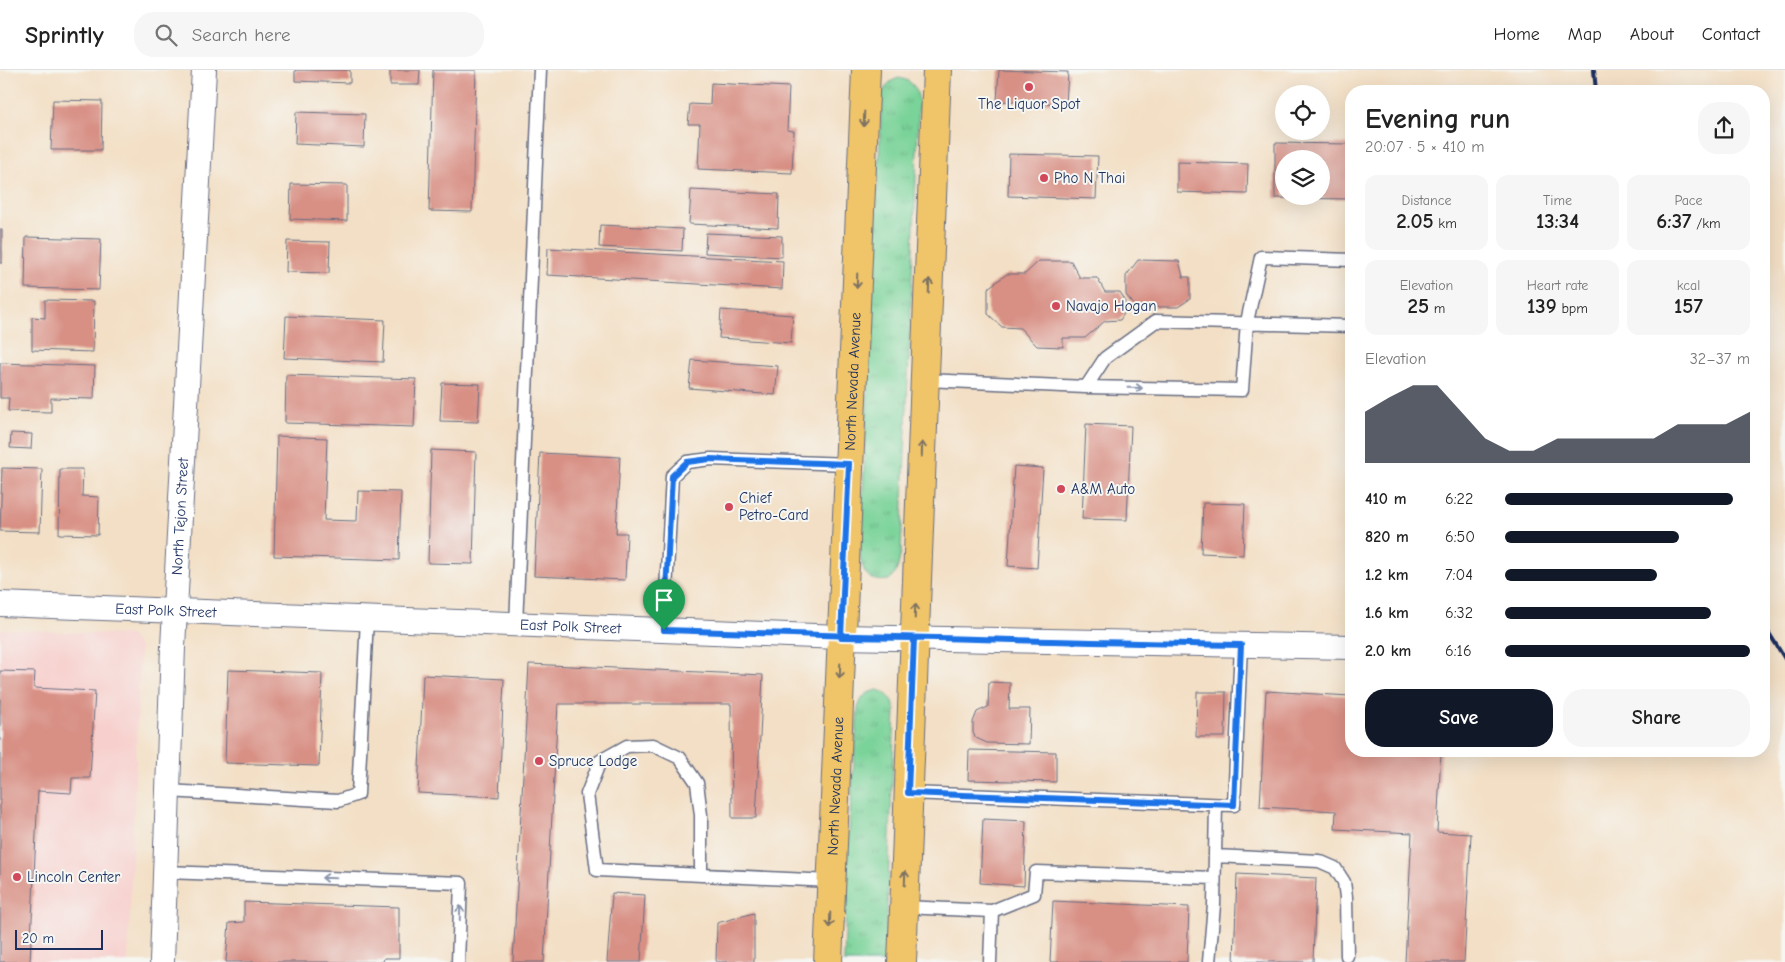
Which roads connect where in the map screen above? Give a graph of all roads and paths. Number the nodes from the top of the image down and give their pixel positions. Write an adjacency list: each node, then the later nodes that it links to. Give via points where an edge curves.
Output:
1 (204, 70): 12 (street, North Tejon Street)
2 (540, 70): 14 (lane)
3 (866, 70): 10 (main road, North Nevada Avenue, one-way to 10)
4 (937, 70): 8 (main road, one-way to 4)
5 (1345, 260): 6 (lane, via 1261,257)
6 (1247, 322): 7 (lane); 9 (lane, via 1156,321 1105,358); 9 (lane, one-way to 6, via 1242,390)
7 (1345, 326)
8 (925, 380): 9 (lane); 17 (main road, one-way to 8)
9 (1086, 387)
10 (849, 464): 15 (lane, via 710,459 687,462 672,476); 16 (main road, North Nevada Avenue)
11 (0, 604): 12 (street, East Polk Street)
12 (176, 611): 13 (street, East Polk Street); 20 (street, North Tejon Street)
13 (367, 619): 14 (street, East Polk Street); 20 (lane, via 358,794 338,801)
14 (516, 625): 15 (street, East Polk Street)
15 (664, 630): 16 (street, East Polk Street)
16 (841, 637): 17 (street, East Polk Street); 27 (main road, North Nevada Avenue, one-way to 27)
17 (914, 638): 18 (street, East Polk Street); 21 (main road)
18 (1241, 645): 19 (street, East Polk Street); 22 (lane, via 1234,805)
19 (1345, 647)
20 (168, 791): 24 (street, North Tejon Street)
21 (908, 793): 22 (lane); 28 (main road, one-way to 21)
22 (1216, 805): 23 (lane)
23 (1215, 856): 26 (lane); 30 (lane, via 1319,861 1335,868 1344,882)
24 (165, 872): 31 (street, North Tejon Street); 32 (lane, one-way to 24, via 461,883)
25 (701, 875): 25 (lane, via 597,870 587,794 600,762 627,746 654,745 680,758 697,783 701,816); 27 (lane)
26 (1214, 878): 29 (lane, via 1036,872 1034,894); 36 (lane)
27 (831, 881): 33 (main road, North Nevada Avenue, one-way to 33)
28 (904, 906): 29 (lane); 34 (main road)
29 (992, 911): 35 (lane)
30 (1347, 956)
31 (162, 962)
32 (458, 962)
33 (828, 962)
34 (902, 962)
35 (990, 962)
36 (1209, 962)

